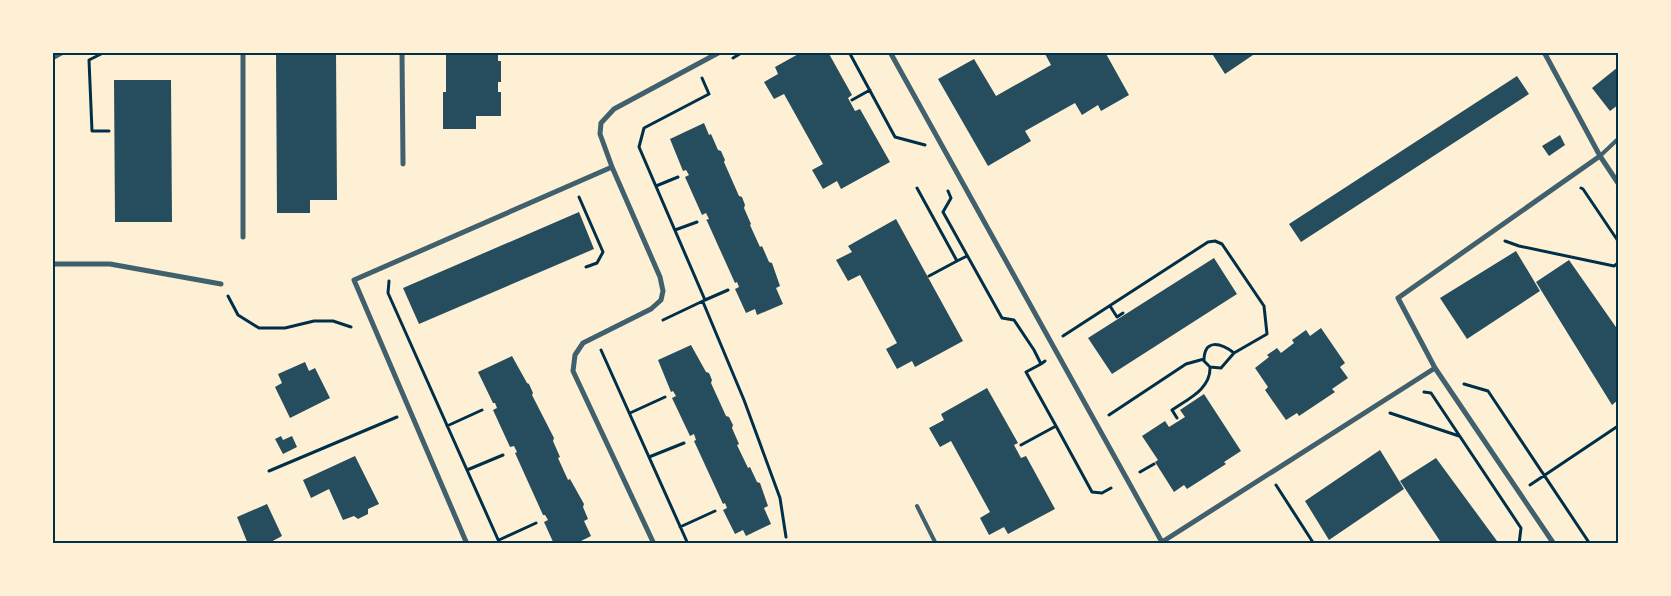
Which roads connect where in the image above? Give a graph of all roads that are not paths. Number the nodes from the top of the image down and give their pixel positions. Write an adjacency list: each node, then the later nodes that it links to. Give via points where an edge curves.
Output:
1 (63, 52): 7 (street)
2 (243, 52): 13 (street)
3 (402, 52): 10 (street)
4 (720, 52): 11 (street, via 614,109 601,123 600,134)
5 (890, 52): 18 (street)
6 (1544, 52): 9 (street)
7 (52, 58)
8 (1618, 139): 9 (lane)
9 (1600, 156): 12 (street); 16 (street, via 1398,298)
10 (402, 164)
11 (612, 167): 20 (street, via 354,280); 21 (street, via 660,277 663,291 661,300 651,309 584,343 575,355 573,371)
12 (1618, 183)
13 (243, 237)
14 (52, 264): 15 (street, via 110,264)
15 (221, 284)
16 (1435, 368): 18 (street); 19 (street)
17 (917, 506): 22 (lane)
18 (1162, 543)
19 (1551, 543)
20 (467, 544)
21 (654, 544)
22 (936, 544)

